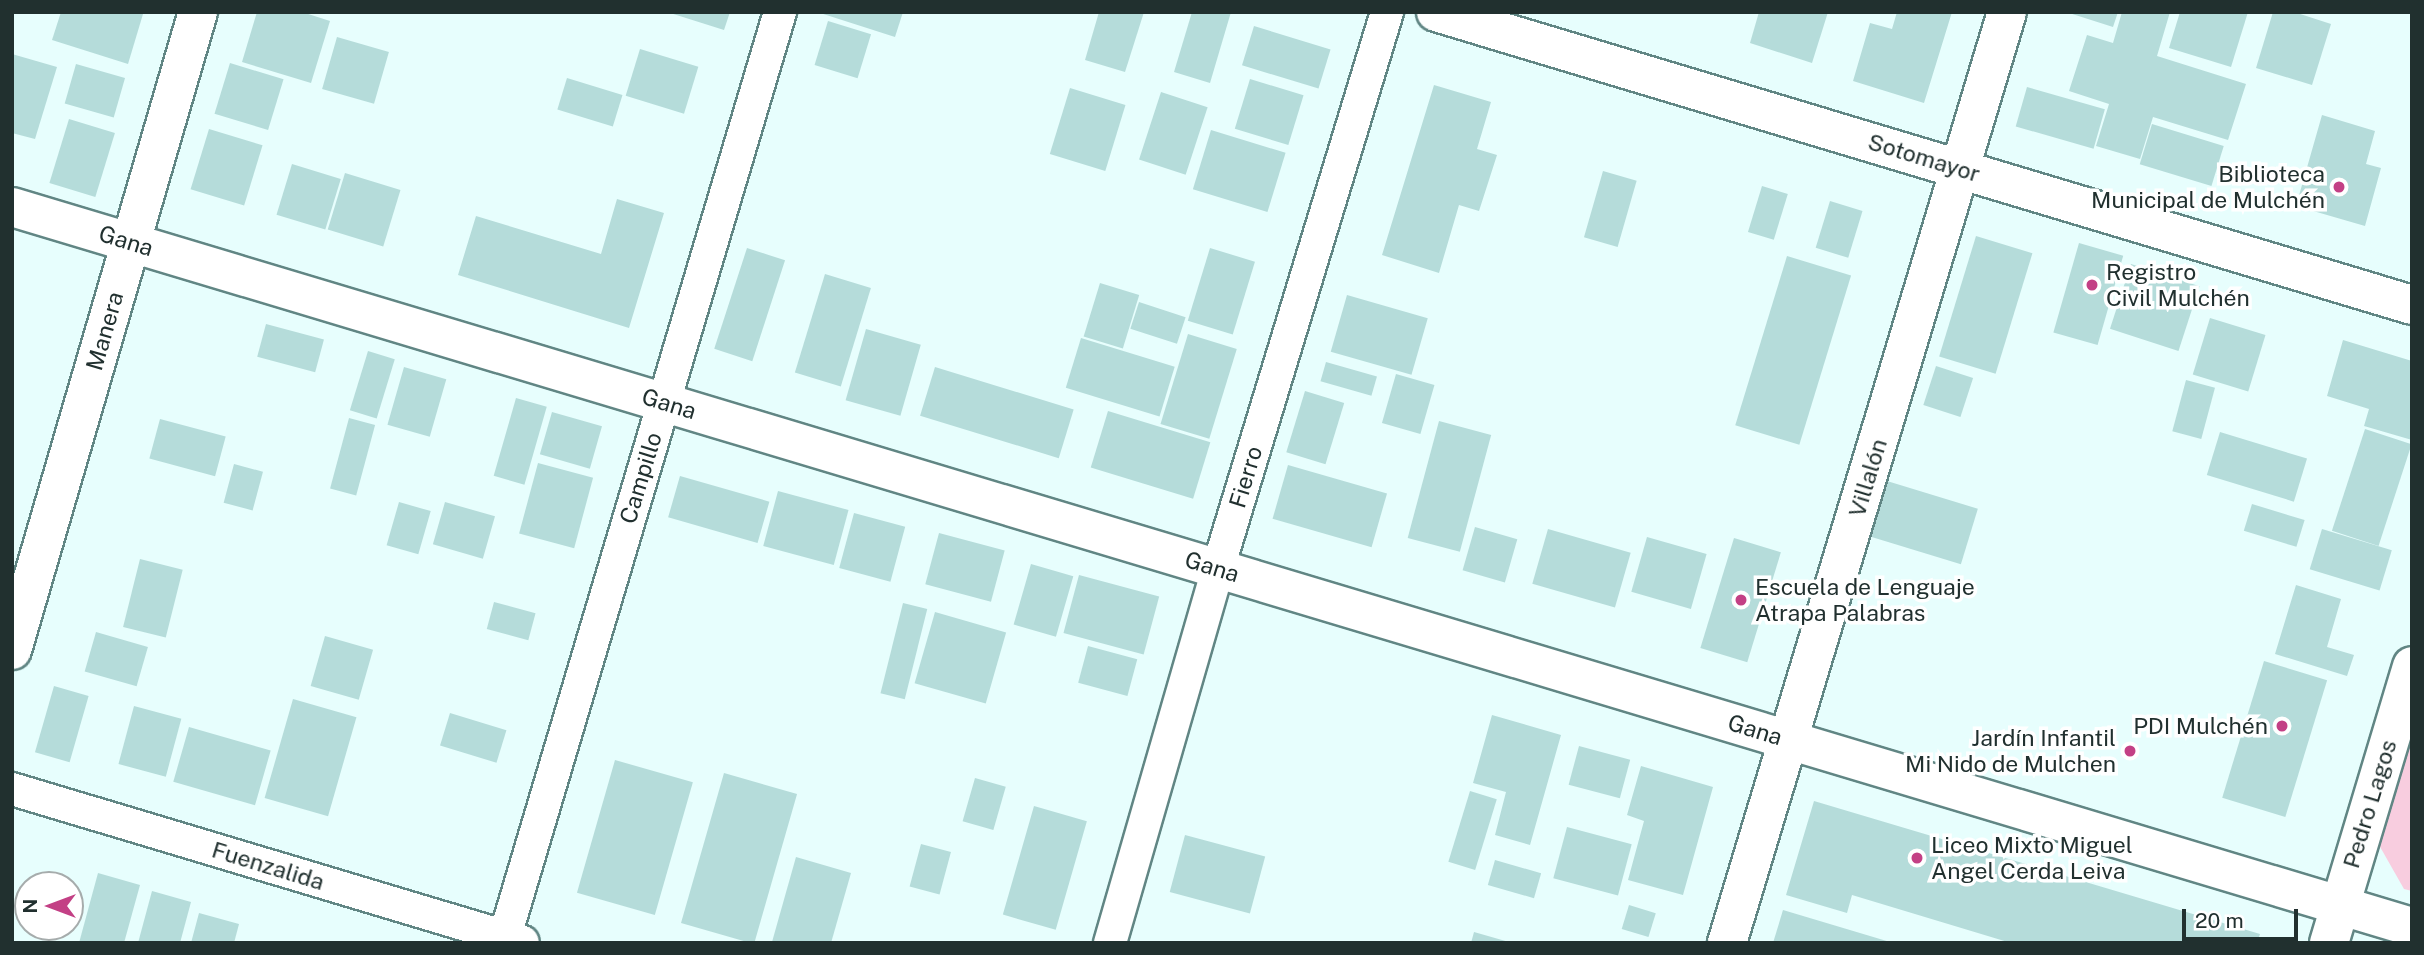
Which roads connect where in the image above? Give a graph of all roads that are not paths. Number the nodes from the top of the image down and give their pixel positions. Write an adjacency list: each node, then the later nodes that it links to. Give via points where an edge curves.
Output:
1 (198, 12): 8 (street, Manera)
2 (780, 12): 10 (street, Campillo)
3 (1387, 12): 11 (street, Fierro)
4 (1436, 12): 6 (street, Sotomayor)
5 (2007, 12): 6 (street, Villalón)
6 (1960, 169): 9 (street, Sotomayor); 14 (street, Villalón)
7 (12, 207): 8 (street, Gana)
8 (131, 243): 10 (street, Gana); 12 (street, Manera)
9 (2412, 304)
10 (664, 402): 11 (street, Gana); 18 (street, Campillo)
11 (1218, 568): 14 (street, Gana); 19 (street, Fierro)
12 (12, 650)
13 (2412, 666): 16 (street, Pedro Lagos)
14 (1789, 740): 16 (street, Gana); 20 (street, Villalón)
15 (12, 789): 18 (street, Fuenzalida)
16 (2340, 905): 17 (street, Gana); 21 (street, Pedro Lagos)
17 (2412, 927)
18 (511, 941)
19 (1110, 943)
20 (1727, 943)
21 (2329, 943)

